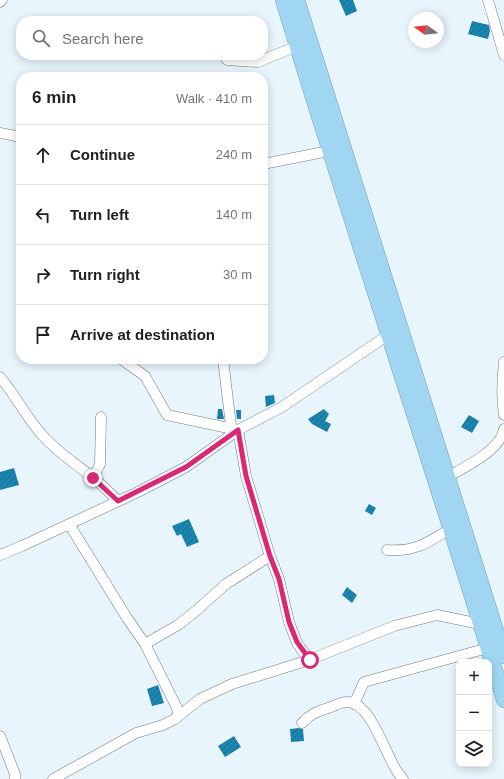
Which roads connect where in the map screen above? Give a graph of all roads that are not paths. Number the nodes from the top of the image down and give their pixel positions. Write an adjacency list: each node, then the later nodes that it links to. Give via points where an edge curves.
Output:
1 (283, 0): 4 (highway)
2 (297, 0): 22 (highway)
3 (488, 0): 5 (street)
4 (297, 46): 6 (street); 11 (highway)
5 (504, 53)
6 (268, 58)
7 (227, 60): 8 (street)
8 (263, 60)
9 (0, 133): 10 (street)
10 (16, 135)
11 (329, 151): 12 (street); 13 (highway)
12 (268, 163)
13 (388, 335): 21 (street, via 282,407); 26 (highway)
14 (504, 362): 18 (street)
15 (128, 364): 21 (street, via 145,376 167,415)
16 (224, 364): 21 (street)
17 (0, 377): 23 (street, via 44,438)
18 (504, 415)
19 (101, 417): 23 (street, via 100,464)
20 (504, 429): 22 (street, via 496,444 474,463)
21 (234, 431): 24 (street, via 186,467); 29 (street)
22 (447, 477): 30 (highway)
23 (93, 478): 24 (street)
24 (118, 501): 25 (street)
25 (69, 524): 28 (street); 33 (street)
26 (450, 528): 27 (street, via 429,542 412,549); 32 (highway)
27 (387, 550)
28 (0, 555)
29 (270, 556): 33 (street, via 226,584 178,625); 36 (street, via 279,579 289,622 297,642)
30 (488, 606): 31 (highway); 35 (highway)
31 (504, 620)
32 (480, 624): 34 (highway); 36 (street, via 437,615 394,626)
33 (144, 644): 39 (street, via 177,708 178,714)
34 (488, 648): 37 (highway); 38 (street, via 364,682)
35 (504, 656)
36 (310, 660): 39 (street, via 232,684 200,699)
37 (504, 700)
38 (354, 704): 40 (street, via 346,702 337,705 310,715); 44 (street, via 368,715 394,768)
39 (175, 719): 43 (street, via 136,733)
40 (302, 723)
41 (0, 736): 42 (street)
42 (18, 777)
43 (53, 779)
44 (403, 779)

